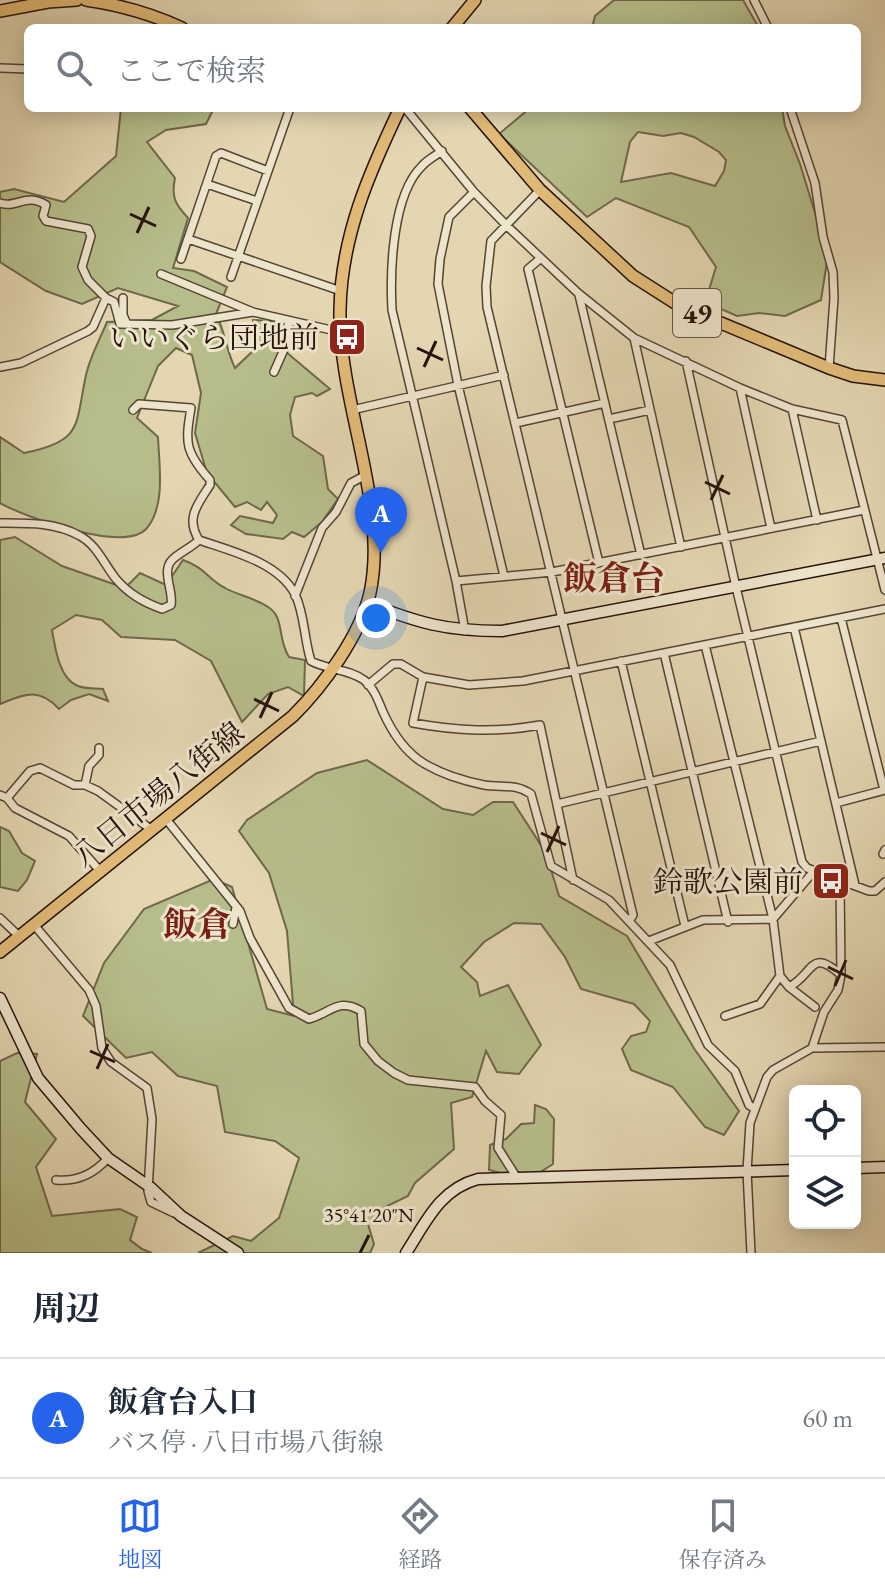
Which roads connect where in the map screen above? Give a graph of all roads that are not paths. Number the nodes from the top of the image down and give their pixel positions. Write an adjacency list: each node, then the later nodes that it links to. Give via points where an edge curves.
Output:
1 (77, 0): 5 (main road)
2 (86, 0): 6 (main road)
3 (475, 0): 7 (main road)
4 (754, 0): 8 (street)
5 (0, 11)
6 (158, 22)
7 (455, 24)
8 (766, 24)
9 (0, 68): 10 (street)
10 (24, 69)
11 (289, 112): 17 (street)
12 (400, 112): 30 (main road, 八日市場八街線, via 365,183)
13 (406, 112): 16 (street)
14 (473, 112): 19 (main road, 49)
15 (791, 112): 41 (street, via 815,183 833,272)
16 (442, 151): 20 (street); 47 (street, via 419,168 403,198 392,253 392,310)
17 (268, 171): 18 (street, via 221,153); 21 (street)
18 (207, 184): 21 (street); 24 (street)
19 (540, 190): 23 (street); 41 (main road, 49, via 656,292)
20 (474, 192): 23 (street); 45 (street, via 449,217 440,259 440,303)
21 (257, 201): 25 (street)
22 (0, 203): 32 (street, via 38,200 46,205 46,221 88,229 91,236 82,267)
23 (507, 226): 26 (street); 43 (street, via 491,241 486,286)
24 (188, 239): 25 (street); 27 (street)
25 (238, 256): 29 (street); 30 (street)
26 (541, 258): 31 (street); 53 (street, via 528,269)
27 (181, 259)
28 (161, 274): 34 (street)
29 (231, 277)
30 (341, 291): 37 (main road, 八日市場八街線)
31 (578, 293): 38 (street); 48 (street)
32 (106, 298): 36 (street, via 114,302 118,322); 40 (street, via 88,331 21,363)
33 (123, 298): 36 (street)
34 (253, 312): 35 (street); 36 (street, via 172,325)
35 (288, 320): 37 (street); 42 (street, via 289,338)
36 (127, 324)
37 (340, 332): 51 (main road, 八日市場八街線)
38 (634, 338): 39 (street); 52 (street)
39 (686, 361): 46 (street); 61 (street)
40 (0, 367)
41 (829, 368): 44 (main road, 49)
42 (274, 372)
43 (504, 375): 45 (street); 55 (street)
44 (885, 380)
45 (458, 385): 47 (street); 68 (street)
46 (740, 388): 49 (street); 60 (street)
47 (413, 396): 51 (street); 69 (street)
48 (605, 403): 53 (street); 54 (street)
49 (792, 409): 57 (street, via 842,420); 58 (street)
50 (133, 410): 62 (street, via 139,404 191,408 187,447 210,480 192,513)
51 (352, 410): 56 (main road, 八日市場八街線)
52 (650, 410): 54 (street); 63 (street)
53 (562, 411): 55 (street); 66 (street)
54 (609, 419): 64 (street)
55 (516, 423): 67 (street)
56 (364, 476): 72 (street, via 351,483 322,528); 73 (main road, 八日市場八街線, via 373,543)
57 (864, 510): 58 (street); 65 (street)
58 (817, 520): 60 (street)
59 (0, 523): 62 (street, via 44,524 82,536 129,592 162,609 171,605 170,561)
60 (771, 528): 61 (street)
61 (726, 537): 63 (street); 70 (street)
62 (199, 540): 72 (street, via 272,570)
63 (681, 547): 64 (street)
64 (641, 555): 66 (street)
65 (882, 558): 70 (street); 71 (street)
66 (599, 563): 67 (street)
67 (552, 572): 68 (street); 76 (street)
68 (504, 576): 69 (street)
69 (456, 581): 78 (street)
70 (736, 587): 76 (street); 79 (street)
71 (885, 590)
72 (295, 596): 83 (street, via 311,661)
73 (367, 603): 78 (street); 83 (main road, 八日市場八街線)
74 (885, 609): 75 (street)
75 (841, 618): 77 (street); 94 (street)
76 (562, 621): 78 (street); 84 (street)
77 (794, 627): 79 (street); 87 (street)
78 (465, 631)
79 (748, 636): 80 (street); 89 (street)
80 (705, 645): 81 (street); 90 (street)
81 (664, 653): 82 (street); 91 (street)
82 (621, 661): 84 (street); 92 (street)
83 (331, 670): 86 (street, via 352,674); 99 (main road, 八日市場八街線, via 293,716)
84 (574, 671): 85 (street, via 499,685); 95 (street)
85 (423, 677): 86 (street, via 393,664); 98 (street, via 413,723 480,732 540,725)
86 (368, 685): 103 (street, via 389,725 421,762 441,773 531,794 551,866)
87 (821, 741): 89 (street); 97 (street)
88 (99, 748): 93 (street)
89 (777, 753): 90 (street); 101 (street, via 802,862)
90 (733, 764): 91 (street); 109 (street)
91 (693, 773): 92 (street); 111 (street)
92 (651, 782): 95 (street); 114 (street)
93 (85, 785): 96 (street, via 35,768); 100 (street)
94 (884, 790): 97 (street)
95 (604, 793): 98 (street); 110 (street)
96 (4, 796): 102 (street, via 15,808 69,836)
97 (836, 803): 106 (street)
98 (557, 804): 103 (street)
99 (166, 819): 100 (main road, 八日市場八街線); 107 (street)
100 (152, 830): 102 (main road, 八日市場八街線)
101 (814, 871): 104 (street); 109 (street)
102 (101, 872): 113 (main road, 八日市場八街線)
103 (573, 880): 110 (street, via 596,890)
104 (840, 880): 106 (street); 118 (street)
105 (885, 882): 106 (street, via 875,891)
106 (855, 885)
107 (236, 905): 112 (street); 132 (street, via 289,1008 309,1019 343,1003 352,1005 361,1011 364,1044 394,1073 408,1080 475,1087 501,1115 498,1148)
108 (0, 918): 115 (street)
109 (773, 919): 111 (street); 119 (street)
110 (630, 920): 116 (street)
111 (728, 922): 114 (street, via 703,920)
112 (233, 924)
113 (35, 926): 115 (main road, 八日市場八街線); 134 (street, via 89,990 102,1048 111,1062 147,1088 152,1119)
114 (685, 926): 116 (street)
115 (20, 937): 117 (main road, 八日市場八街線)
116 (649, 941): 126 (street, via 676,973 708,1045 735,1071)
117 (0, 952)
118 (841, 975): 120 (street, via 820,962); 125 (street)
119 (780, 976): 120 (street); 123 (street, via 760,1004)
120 (789, 987): 122 (street)
121 (0, 998): 127 (street, via 44,1086)
122 (815, 1007)
123 (725, 1016)
124 (885, 1047): 125 (street)
125 (812, 1048): 126 (street, via 773,1070)
126 (755, 1109): 131 (street)
127 (108, 1158): 133 (street, via 96,1172 69,1182); 134 (street)
128 (885, 1167): 129 (street)
129 (861, 1168)
130 (789, 1170): 131 (street)
131 (747, 1171): 132 (street); 137 (street)
132 (517, 1178): 136 (street, via 478,1179 446,1194)
133 (56, 1180)
134 (150, 1187): 135 (street, via 181,1216)
135 (238, 1253)
136 (406, 1253)
137 (751, 1253)

